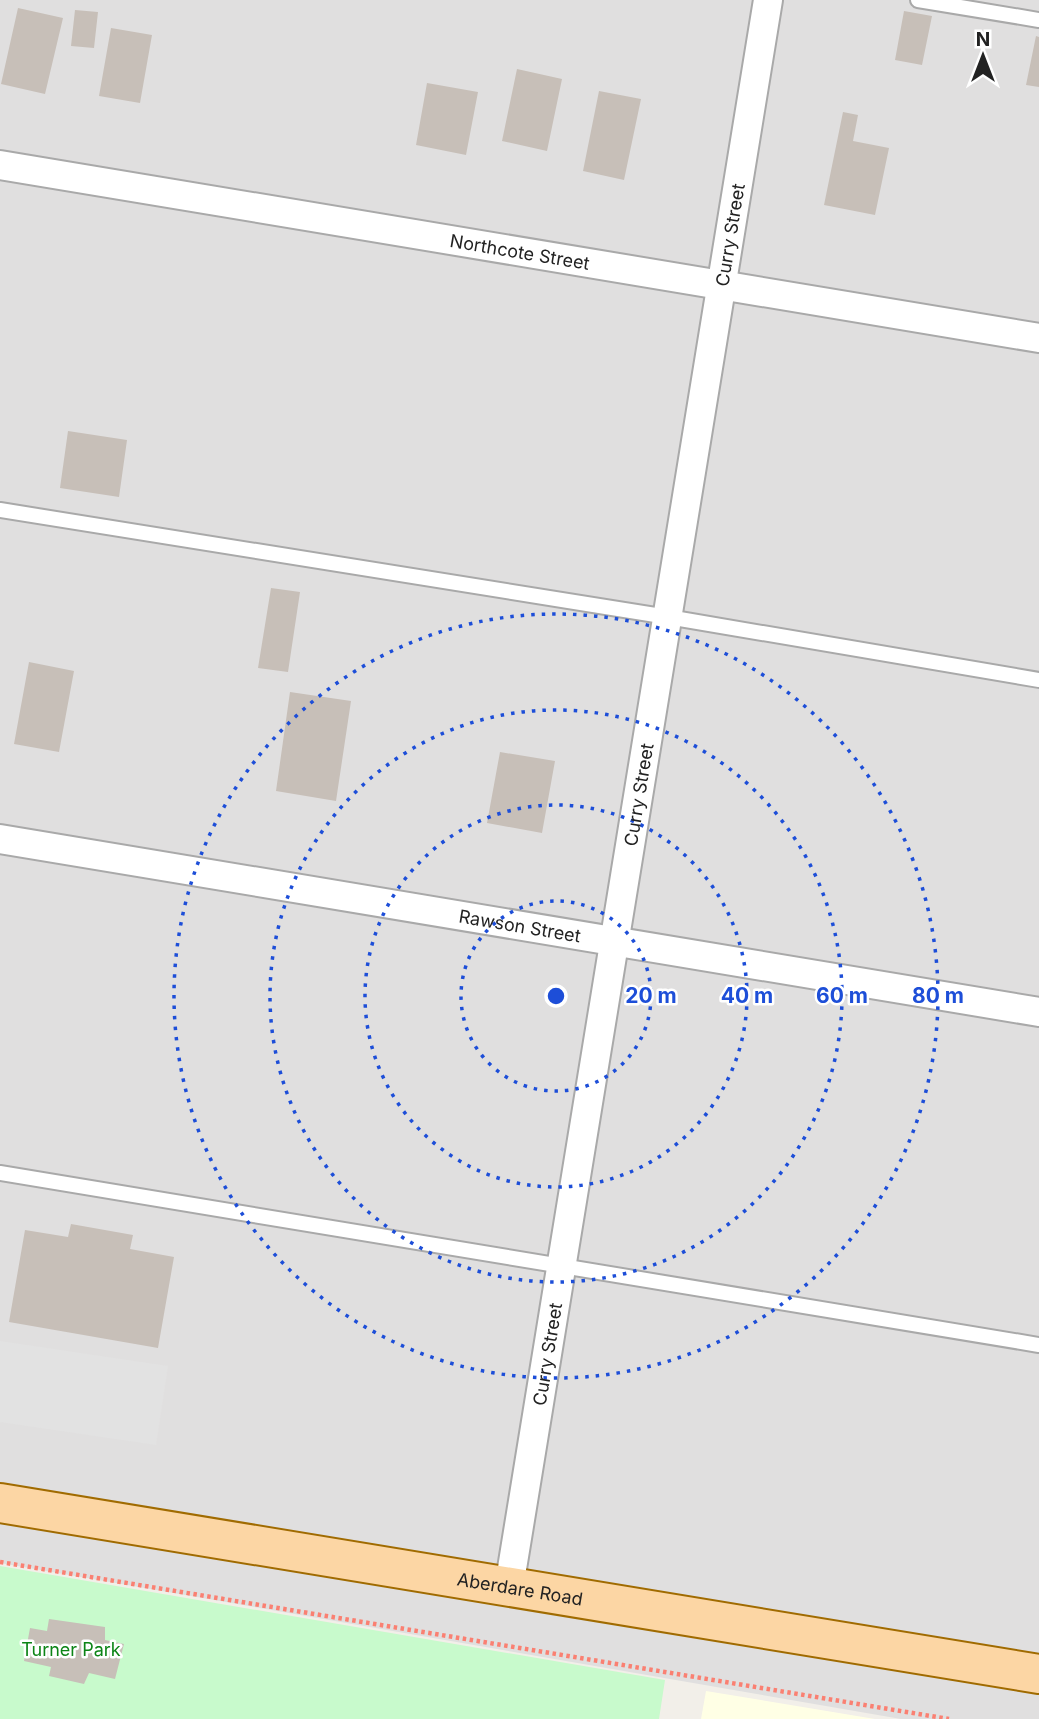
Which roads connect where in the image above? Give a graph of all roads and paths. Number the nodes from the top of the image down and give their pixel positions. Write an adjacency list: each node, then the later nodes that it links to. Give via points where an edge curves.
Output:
1 (768, 0): 5 (street, Curry Street)
2 (918, 0): 3 (lane)
3 (1039, 20)
4 (0, 165): 5 (street, Northcote Street)
5 (722, 286): 6 (street, Northcote Street); 8 (street, Curry Street)
6 (1039, 338)
7 (0, 510): 8 (lane)
8 (668, 617): 9 (lane); 11 (street, Curry Street)
9 (1039, 680)
10 (0, 839): 11 (street, Rawson Street)
11 (614, 942): 12 (street, Rawson Street); 14 (street, Curry Street)
12 (1039, 1012)
13 (0, 1173): 14 (lane)
14 (561, 1266): 15 (lane); 18 (street, Curry Street)
15 (1039, 1345)
16 (0, 1503): 18 (main road, Aberdare Road)
17 (0, 1562): 20 (path)
18 (509, 1587): 19 (main road, Aberdare Road)
19 (1039, 1674)
20 (949, 1719)

